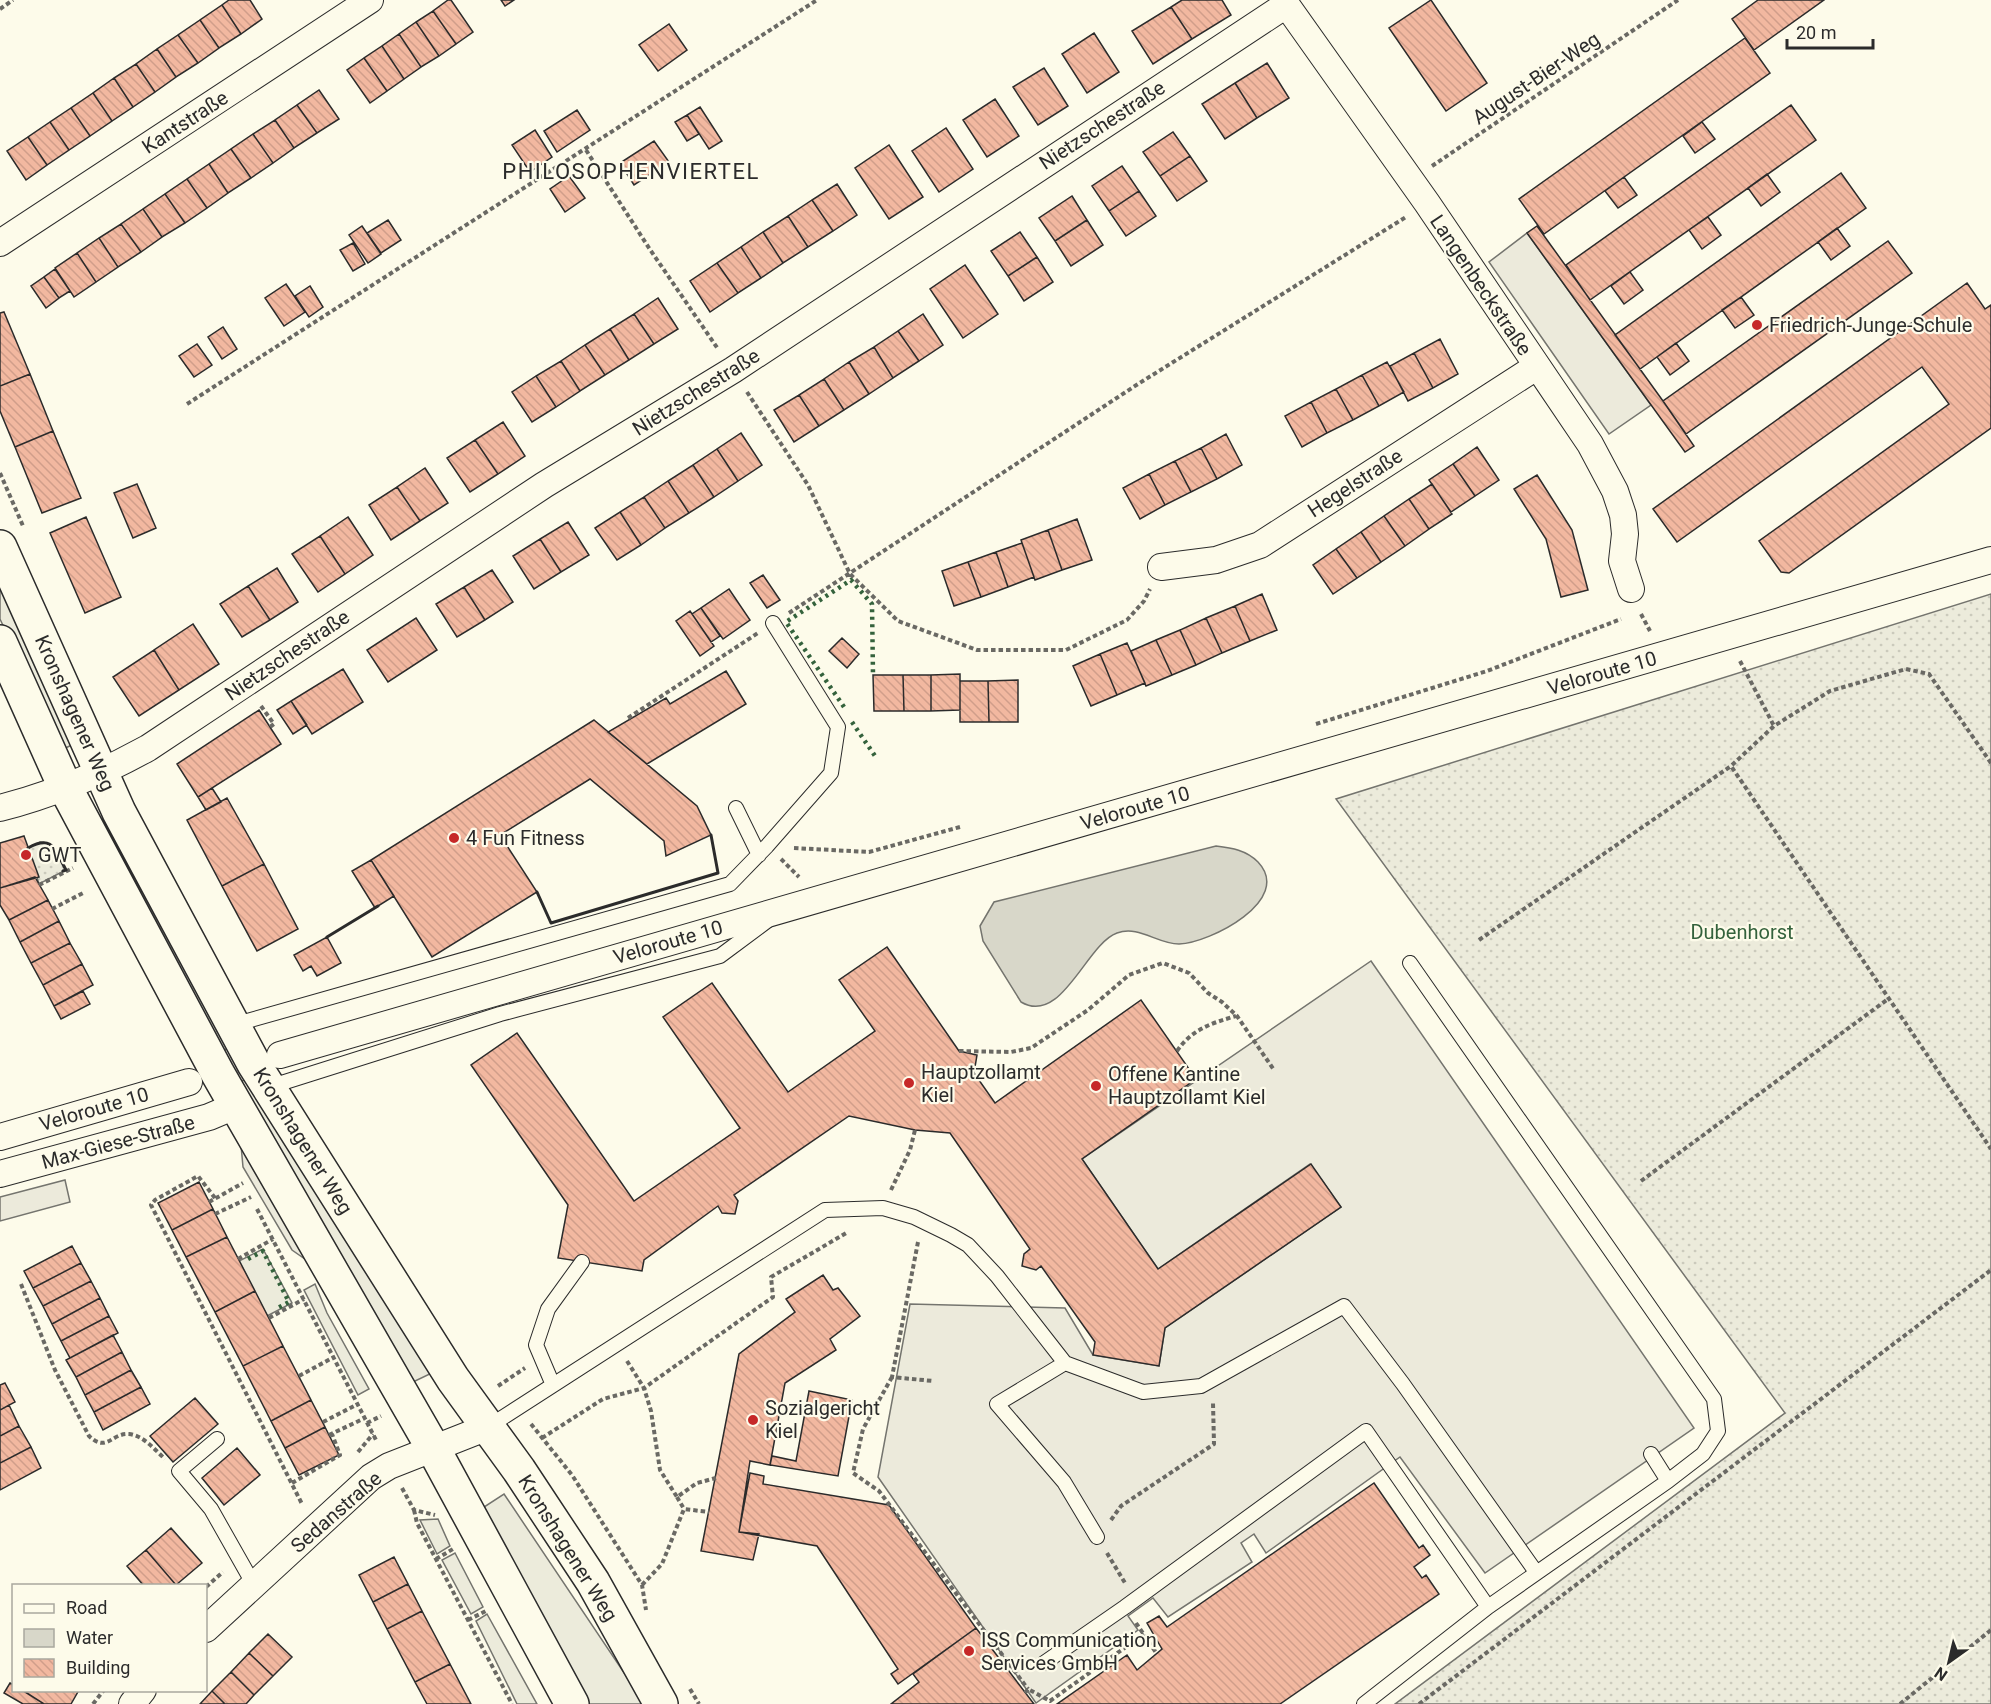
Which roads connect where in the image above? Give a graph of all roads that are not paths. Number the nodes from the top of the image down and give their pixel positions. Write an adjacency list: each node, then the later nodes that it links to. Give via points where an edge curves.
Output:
1 (370, 0): 3 (street, Kantstraße)
2 (1285, 3): 4 (street, Langenbeckstraße, via 1427,203); 11 (street, Nietzschestraße, via 733,370 544,485 148,748)
3 (0, 243)
4 (1536, 368): 7 (street, Hegelstraße, via 1260,544 1216,560); 8 (street, Langenbeckstraße, via 1590,444 1615,491 1625,534 1622,561)
5 (0, 547): 11 (main road, Kronshagener Weg)
6 (1991, 560): 16 (street, Veloroute 10)
7 (1161, 567)
8 (1631, 589)
9 (773, 623): 15 (lane, via 838,726 831,773)
10 (0, 642): 12 (main road, Kronshagener Weg)
11 (101, 772): 12 (street, Nietzschestraße); 18 (main road, Kronshagener Weg)
12 (65, 787): 13 (street, Nietzschestraße); 22 (main road, Kronshagener Weg)
13 (0, 808)
14 (736, 808): 15 (lane)
15 (763, 851): 18 (lane, via 730,884)
16 (786, 908): 19 (street, Veloroute 10); 21 (lane, via 720,956 500,1014)
17 (1410, 963): 32 (lane, via 1714,1399 1718,1431 1703,1454)
18 (233, 1025): 21 (main road, Kronshagener Weg)
19 (280, 1055)
20 (189, 1082): 23 (street, Veloroute 10)
21 (269, 1087): 28 (main road, Kronshagener Weg)
22 (235, 1106): 24 (street, Max-Giese-Straße, via 209,1117); 30 (main road, Kronshagener Weg)
23 (0, 1137)
24 (0, 1174)
25 (582, 1262): 27 (lane, via 548,1309 536,1346)
26 (1065, 1363): 27 (lane, via 997,1275 968,1245 914,1217 883,1208 825,1210); 33 (lane, via 998,1404 1064,1482); 34 (lane, via 1143,1392 1201,1386 1344,1306)
27 (553, 1385): 28 (lane)
28 (488, 1427): 30 (street, Sedanstraße); 42 (main road, Kronshagener Weg, via 593,1582)
29 (217, 1439): 35 (lane, via 179,1471 211,1509)
30 (433, 1448): 35 (street, Sedanstraße, via 371,1478); 41 (main road, Kronshagener Weg)
31 (1651, 1454): 32 (lane)
32 (1668, 1481): 34 (lane)
33 (1097, 1538)
34 (1536, 1572): 36 (lane)
35 (254, 1585): 37 (street, Sedanstraße)
36 (1488, 1607): 38 (lane, via 1366,1431); 43 (lane)
37 (207, 1628)
38 (1044, 1663)
39 (141, 1692): 40 (street)
40 (132, 1704)
41 (572, 1704)
42 (661, 1704)
43 (1364, 1704)

